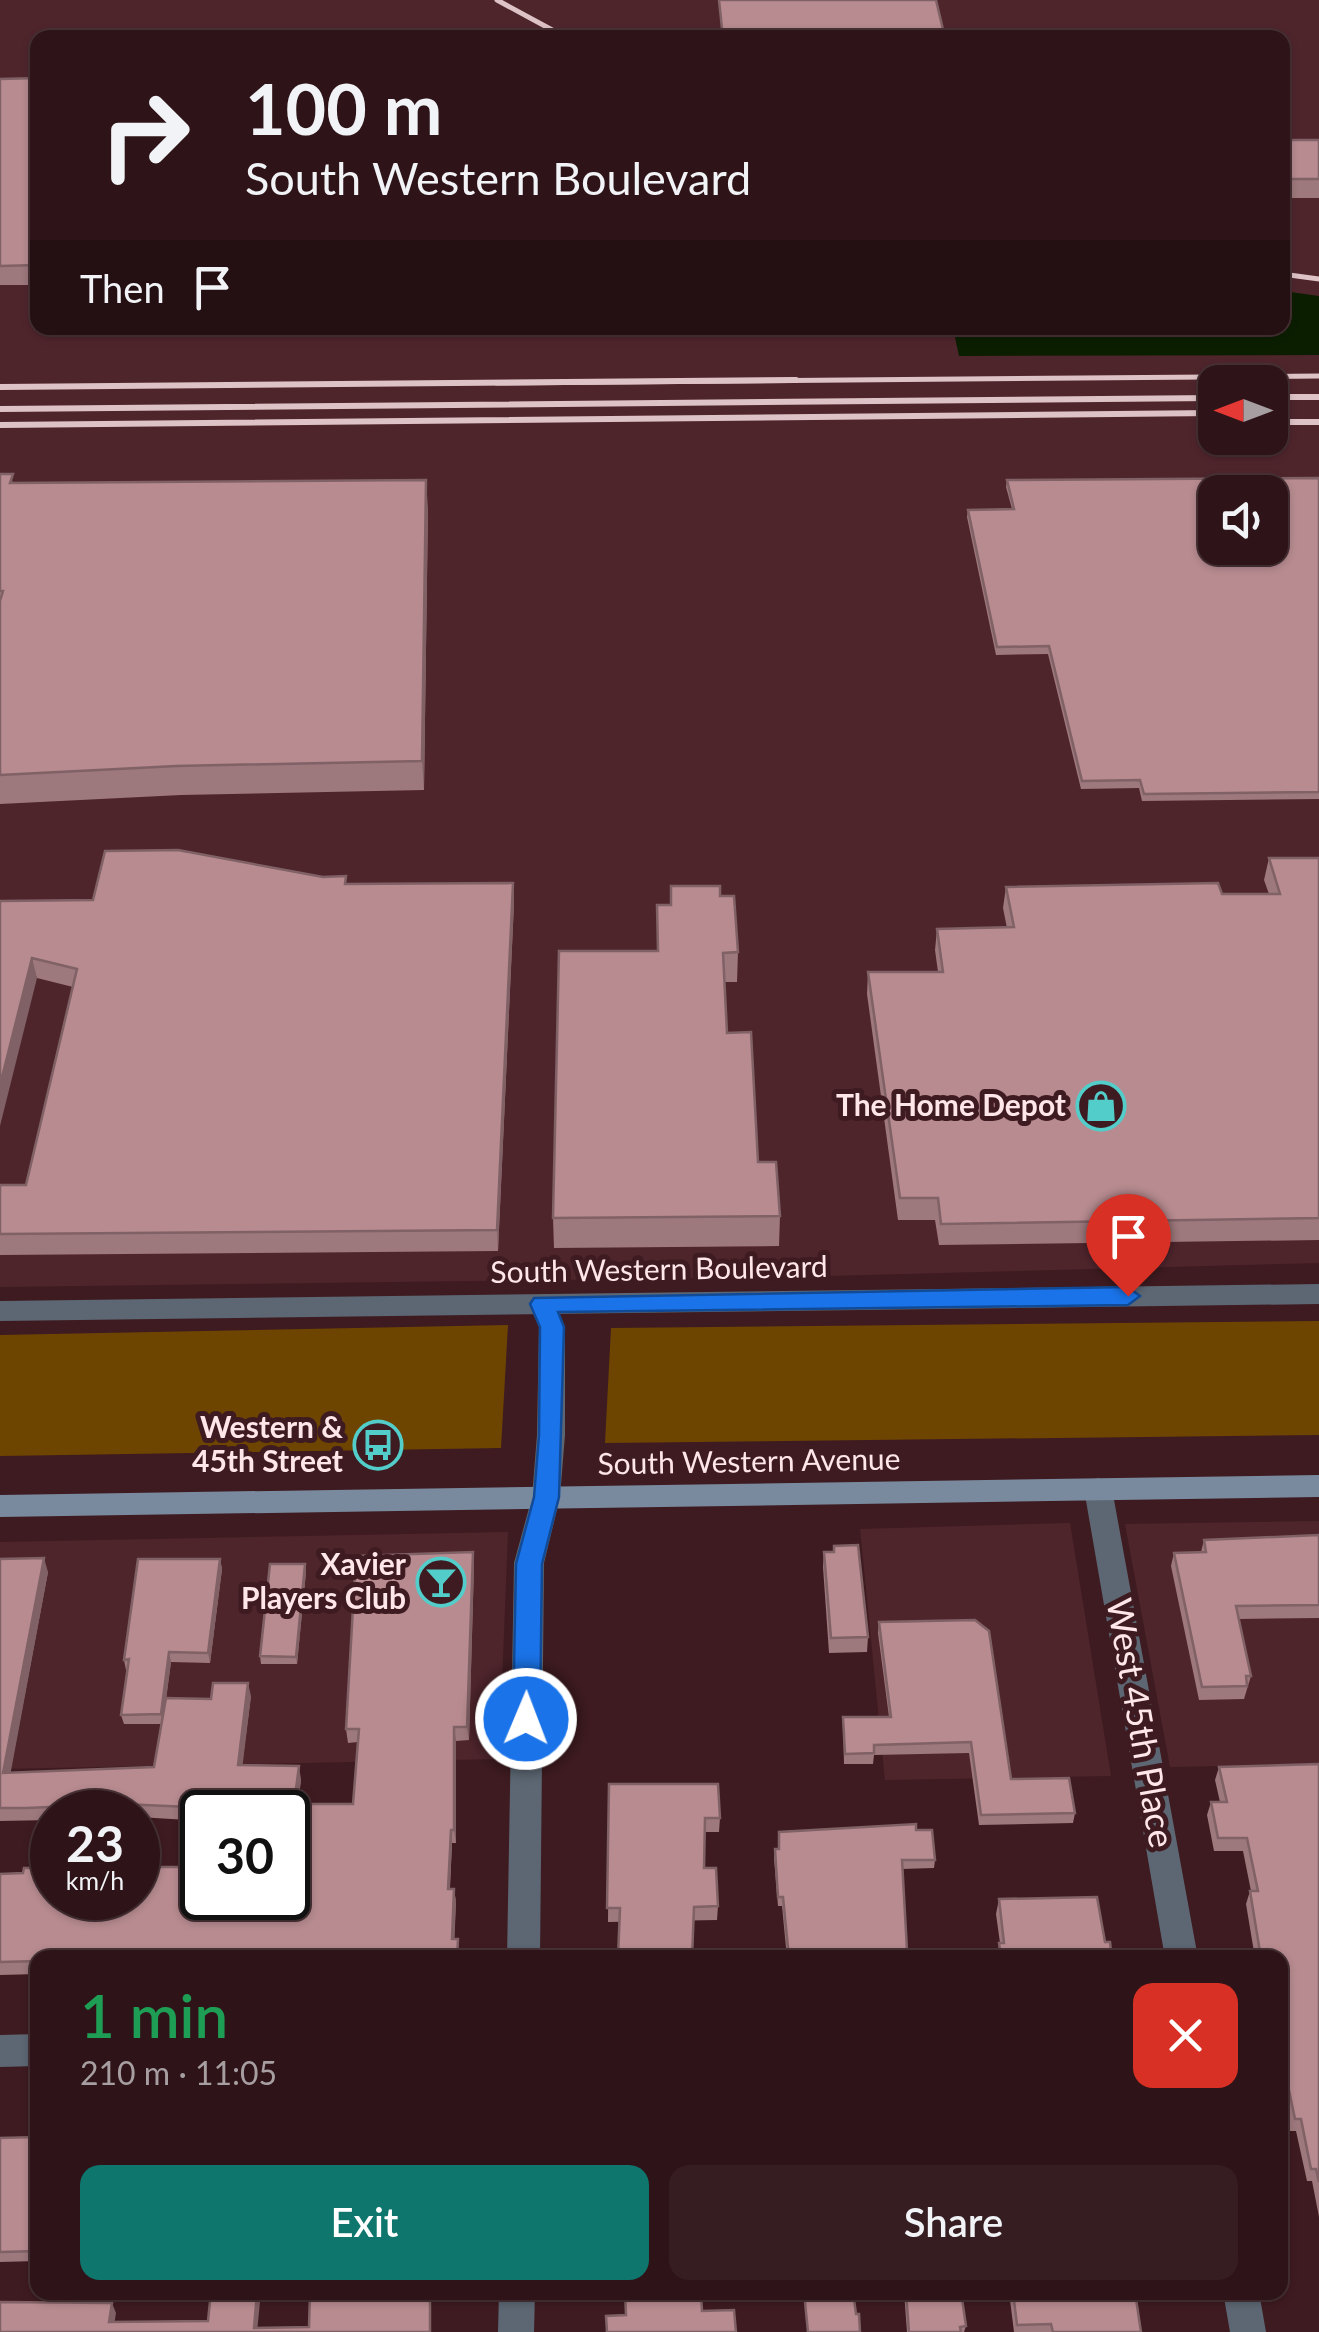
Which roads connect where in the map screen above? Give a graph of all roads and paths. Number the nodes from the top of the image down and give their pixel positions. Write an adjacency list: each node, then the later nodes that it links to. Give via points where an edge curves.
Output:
1 (1319, 1294): 2 (street, South Western Boulevard)
2 (542, 1304): 3 (street, South Western Boulevard); 6 (street, via 552,1327)
3 (0, 1311)
4 (1319, 1486): 5 (main road, South Western Avenue)
5 (1098, 1489): 6 (main road, South Western Avenue); 9 (street, West 45th Place)
6 (546, 1497): 7 (main road, South Western Avenue); 8 (street, via 529,1564)
7 (0, 1506)
8 (523, 1950)
9 (1181, 1950)
10 (30, 2050): 11 (street)
11 (0, 2051)
12 (516, 2300): 14 (street)
13 (1243, 2300): 15 (street)
14 (516, 2332)
15 (1248, 2332)

